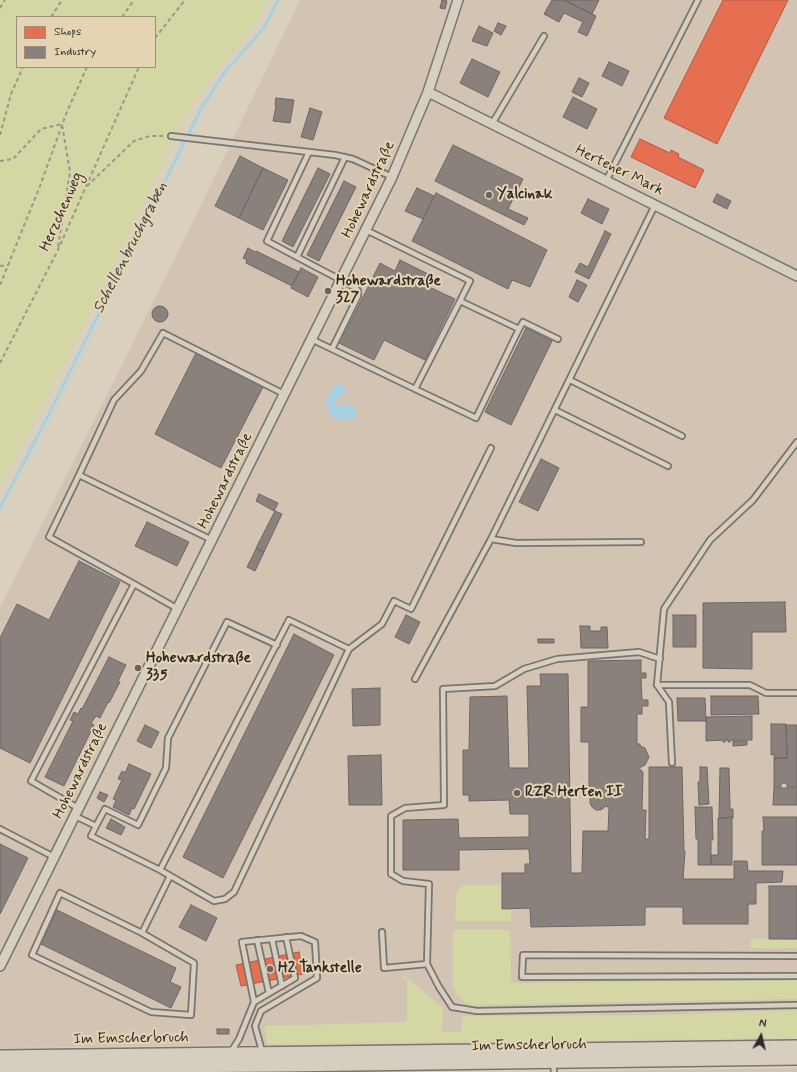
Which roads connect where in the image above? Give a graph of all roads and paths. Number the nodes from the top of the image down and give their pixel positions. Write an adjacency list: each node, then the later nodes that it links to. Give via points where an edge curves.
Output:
1 (5, 0): 7 (path)
2 (62, 0): 8 (path)
3 (134, 0): 9 (path)
4 (185, 0): 11 (path)
5 (458, 0): 15 (street, Hohewardstraße)
6 (698, 0): 24 (lane)
7 (0, 8)
8 (52, 16)
9 (123, 16)
10 (544, 36): 17 (lane)
11 (156, 37)
12 (23, 68): 18 (path, via 11,94)
13 (87, 68): 16 (path)
14 (140, 68): 25 (path, Herzchenweg)
15 (428, 92): 17 (street, Hertener Mark); 23 (street, Hohewardstraße)
16 (62, 124): 22 (path, via 41,129 13,159); 28 (path, via 70,172); 30 (path)
17 (492, 124): 24 (street, Hertener Mark)
18 (0, 135)
19 (171, 136): 20 (lane); 25 (path, via 150,136 134,141)
20 (309, 152): 21 (lane); 29 (lane, via 267,241)
21 (345, 157): 23 (lane, via 353,158); 29 (lane)
22 (0, 161)
23 (392, 177): 27 (street, Hohewardstraße)
24 (606, 181): 26 (street, Hertener Mark)
25 (86, 188): 28 (path, Herzchenweg)
26 (655, 206): 32 (street, Hertener Mark); 41 (lane)
27 (366, 230): 33 (street, Hohewardstraße); 35 (lane, via 470,281)
28 (57, 252): 40 (path, Herzchenweg)
29 (298, 257): 33 (lane)
30 (8, 265): 31 (path); 34 (path)
31 (0, 266)
32 (797, 276)
33 (340, 280): 37 (street, Hohewardstraße); 39 (lane, via 356,288 358,296)
34 (0, 285)
35 (460, 301): 36 (lane); 42 (lane)
36 (519, 329): 38 (lane, via 523,322); 42 (lane, via 476,418)
37 (311, 339): 39 (lane); 43 (street, Hohewardstraße)
38 (558, 339)
39 (332, 349): 42 (lane)
40 (0, 364)
41 (570, 380): 44 (lane); 45 (lane)
42 (415, 390)
43 (284, 394): 49 (lane, via 163,333 141,371 114,400); 51 (street, Hohewardstraße)
44 (555, 410): 48 (lane); 50 (lane)
45 (682, 436)
46 (797, 442): 57 (lane, via 753,500 710,540 664,609)
47 (491, 448): 56 (lane, via 411,609 394,601 382,624)
48 (668, 466)
49 (80, 476): 51 (lane); 53 (lane, via 49,537)
50 (492, 539): 52 (lane, via 516,543); 58 (lane)
51 (212, 540): 54 (street, Hohewardstraße)
52 (642, 542)
53 (134, 584): 54 (lane); 62 (lane, via 31,781)
54 (178, 609): 62 (street, Hohewardstraße)
55 (276, 644): 56 (lane, via 289,620); 63 (lane, via 227,622 168,738 166,768 138,825 105,809); 66 (lane)
56 (349, 649): 67 (lane, via 234,892 225,900 214,901)
57 (660, 659): 59 (lane); 74 (lane, via 639,652 557,659 524,668 495,686 443,689 444,805 405,808 391,816 390,874 403,881 429,884)
58 (414, 679)
59 (657, 686): 60 (lane, via 750,685 766,694); 61 (lane, via 669,702)
60 (797, 693)
61 (672, 763)
62 (77, 812): 63 (lane); 65 (street, Hohewardstraße)
63 (96, 826): 66 (lane, via 91,836)
64 (0, 829): 65 (lane)
65 (54, 857): 75 (street, Hohewardstraße)
66 (160, 870): 67 (lane)
67 (170, 876): 69 (lane)
68 (382, 932): 74 (lane, via 384,968)
69 (142, 933): 69 (lane, via 60,894 32,954 151,1012 192,1015 194,963)
70 (286, 937): 71 (lane); 79 (lane, via 294,978); 87 (lane, via 301,936 315,942 318,978 261,1011 255,1026)
71 (272, 939): 72 (lane); 79 (lane)
72 (257, 940): 80 (lane); 81 (lane, via 242,942)
73 (797, 956): 77 (lane, via 523,955 522,977)
74 (427, 964): 82 (lane, via 452,1007 477,1011)
75 (0, 966)
76 (797, 972): 77 (lane)
77 (768, 976): 78 (lane)
78 (797, 976)
79 (282, 986): 80 (lane)
80 (269, 993): 81 (lane)
81 (254, 1002): 84 (lane)
82 (797, 1005)
83 (797, 1047): 87 (main road, Im Emscherbruch)
84 (230, 1054): 85 (main road, Im Emscherbruch); 87 (main road, Im Emscherbruch)
85 (0, 1057)
86 (797, 1058): 89 (main road, Im Emscherbruch)
87 (263, 1063): 88 (main road, Im Emscherbruch); 89 (main road, Im Emscherbruch)
88 (0, 1067)
89 (553, 1067)

